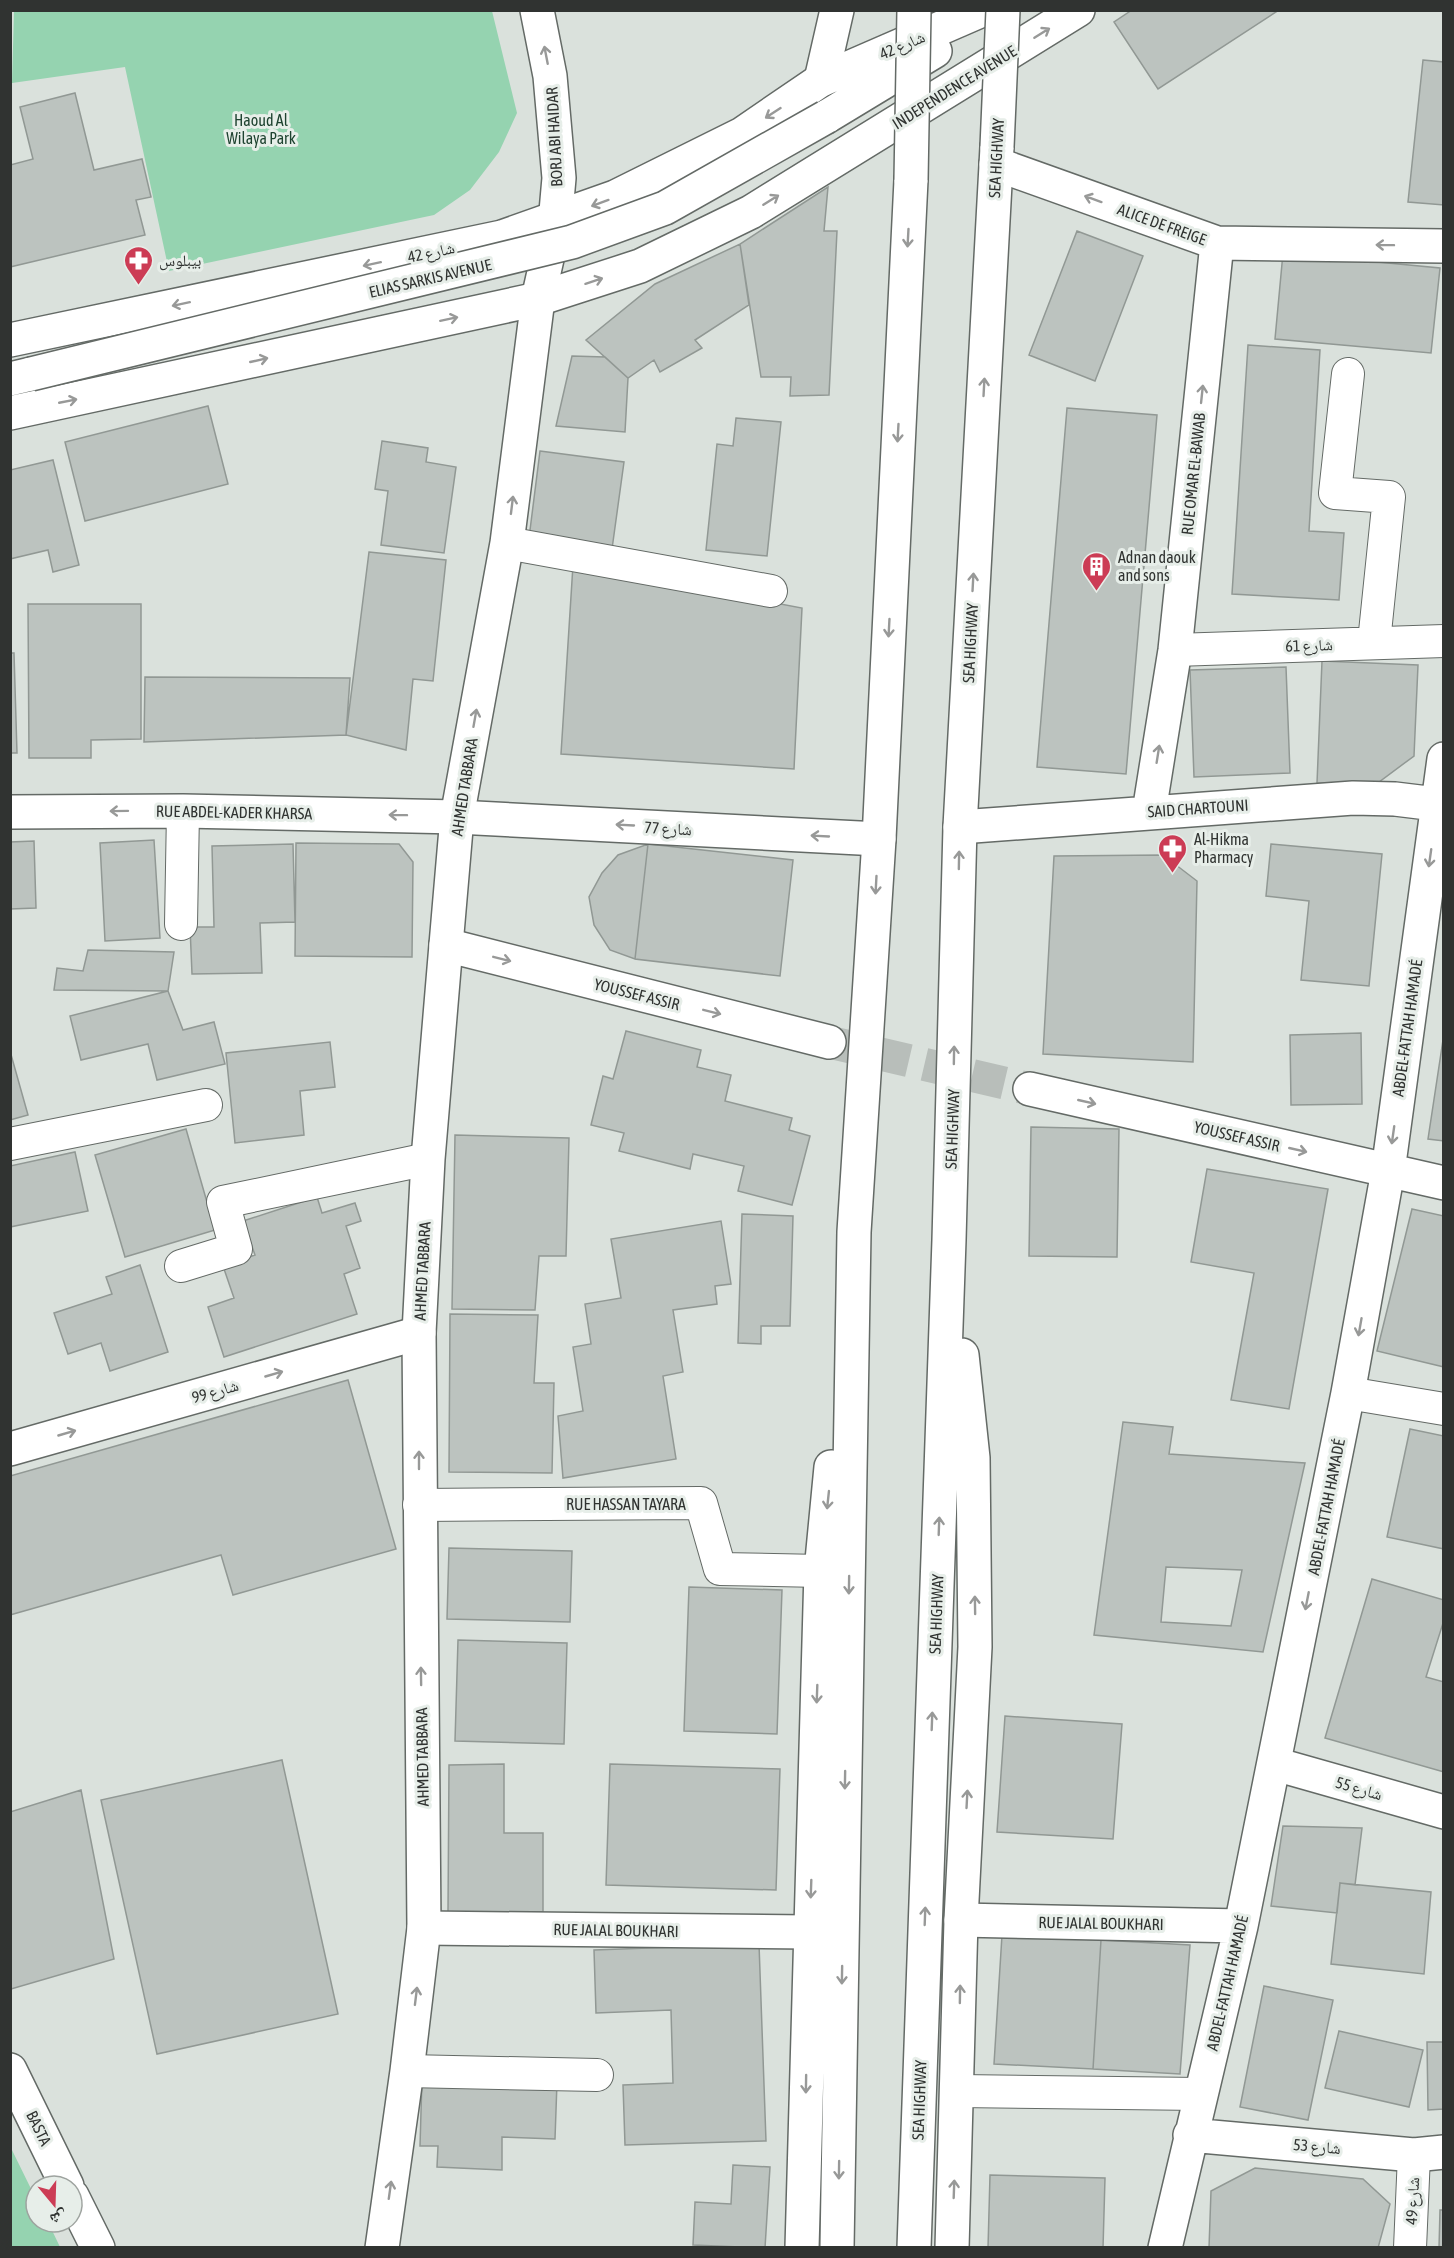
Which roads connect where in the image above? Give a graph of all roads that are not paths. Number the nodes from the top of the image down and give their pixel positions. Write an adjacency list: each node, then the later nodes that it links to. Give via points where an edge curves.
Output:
1 (537, 10): 9 (main road, BORJ ABI HAIDAR, one-way to 1, via 556,132)
2 (837, 10): 7 (main road)
3 (914, 10): 29 (main road, one-way to 29, bridge, via 911,180)
4 (1078, 10): 6 (main road, INDEPENDENCE AVENUE, one-way to 4)
5 (992, 13): 6 (main road); 7 (main road, شارع 42); 8 (main road, SEA HIGHWAY, bridge); 15 (main road, ELIAS SARKIS AVENUE, bridge, via 826,117 665,208 572,242)
6 (974, 74): 12 (main road, INDEPENDENCE AVENUE, one-way to 6, via 640,266 751,213)
7 (821, 80): 9 (main road, شارع 42, one-way to 9, via 742,134 615,197)
8 (996, 155): 10 (main road, ALICE DE FREIGE, one-way to 8); 28 (main road, SEA HIGHWAY, one-way to 8)
9 (556, 219): 12 (main road, BORJ ABI HAIDAR); 13 (main road, شارع 42, one-way to 13, via 502,237)
10 (1217, 243): 11 (main road, ALICE DE FREIGE, one-way to 10); 21 (main road, RUE OMAR EL-BAWAB, one-way to 10)
11 (1443, 246)
12 (538, 299): 16 (main road, one-way to 12); 17 (main road, AHMED TABBARA, one-way to 12)
13 (10, 340)
14 (1348, 374): 20 (street, via 1335,493 1389,497)
15 (21, 376)
16 (10, 412)
17 (507, 543): 18 (street); 27 (main road, AHMED TABBARA, one-way to 17)
18 (771, 591)
19 (1443, 641): 20 (street, شارع 61)
20 (1374, 642): 21 (street, شارع 61)
21 (1175, 650): 26 (main road, RUE OMAR EL-BAWAB, one-way to 21)
22 (1443, 759): 23 (main road, ABDEL-FATTAH HAMADÉ)
23 (1440, 804): 26 (main road, SAID CHARTOUNI, via 1353,798); 37 (main road, ABDEL-FATTAH HAMADÉ, one-way to 37)
24 (183, 811): 25 (main road, RUE ABDEL-KADER KHARSA, one-way to 25); 27 (main road, RUE ABDEL-KADER KHARSA, one-way to 24); 30 (street)
25 (10, 812)
26 (1149, 812): 28 (main road, SAID CHARTOUNI)
27 (457, 817): 29 (main road, شارع 77, one-way to 27); 31 (main road, AHMED TABBARA)
28 (960, 827): 40 (main road, SEA HIGHWAY, one-way to 28)
29 (879, 839): 39 (main road, one-way to 39)
30 (181, 924)
31 (446, 945): 32 (main road, YOUSSEF ASSIR, one-way to 32); 36 (main road, AHMED TABBARA)
32 (829, 1042)
33 (1030, 1089): 37 (main road, YOUSSEF ASSIR, one-way to 37)
34 (206, 1106): 35 (street)
35 (10, 1144)
36 (428, 1159): 41 (street, via 223,1202 236,1249); 42 (main road, AHMED TABBARA)
37 (1388, 1171): 38 (main road, YOUSSEF ASSIR); 43 (main road, ABDEL-FATTAH HAMADÉ, one-way to 43)
38 (1443, 1183)
39 (854, 1232): 47 (main road, one-way to 47); 66 (main road, one-way to 66)
40 (949, 1240): 50 (main road, one-way to 40, via 975,1647 973,1458); 67 (main road, SEA HIGHWAY, one-way to 40)
41 (181, 1266)
42 (418, 1332): 45 (main road, شارع 99, one-way to 42); 46 (main road, AHMED TABBARA, one-way to 42)
43 (1348, 1393): 44 (street); 48 (main road, ABDEL-FATTAH HAMADÉ, one-way to 48)
44 (1443, 1409)
45 (10, 1449)
46 (419, 1505): 47 (street, RUE HASSAN TAYARA, via 700,1503 720,1569); 52 (main road, AHMED TABBARA, one-way to 46)
47 (821, 1571): 53 (main road, one-way to 53)
48 (1275, 1764): 49 (main road, شارع 55); 51 (main road, ABDEL-FATTAH HAMADÉ)
49 (1443, 1812)
50 (961, 1920): 51 (main road, RUE JALAL BOUKHARI); 57 (main road, one-way to 50)
51 (1241, 1926): 58 (main road, ABDEL-FATTAH HAMADÉ)
52 (424, 1928): 53 (main road, RUE JALAL BOUKHARI); 55 (main road, AHMED TABBARA, one-way to 52)
53 (809, 1932): 65 (main road, one-way to 65)
54 (10, 2070): 61 (main road, BASTA)
55 (407, 2071): 56 (street); 64 (main road, AHMED TABBARA, one-way to 55)
56 (597, 2075)
57 (958, 2091): 58 (street); 68 (main road, one-way to 57)
58 (1200, 2094): 59 (main road, ABDEL-FATTAH HAMADÉ)
59 (1190, 2135): 60 (main road, شارع 53); 69 (main road, ABDEL-FATTAH HAMADÉ)
60 (1429, 2154): 70 (street, شارع 49)
61 (61, 2174)
62 (84, 2220): 63 (main road)
63 (98, 2247)
64 (382, 2247)
65 (802, 2247)
66 (837, 2247)
67 (914, 2247)
68 (952, 2247)
69 (1165, 2247)
70 (1410, 2247)

